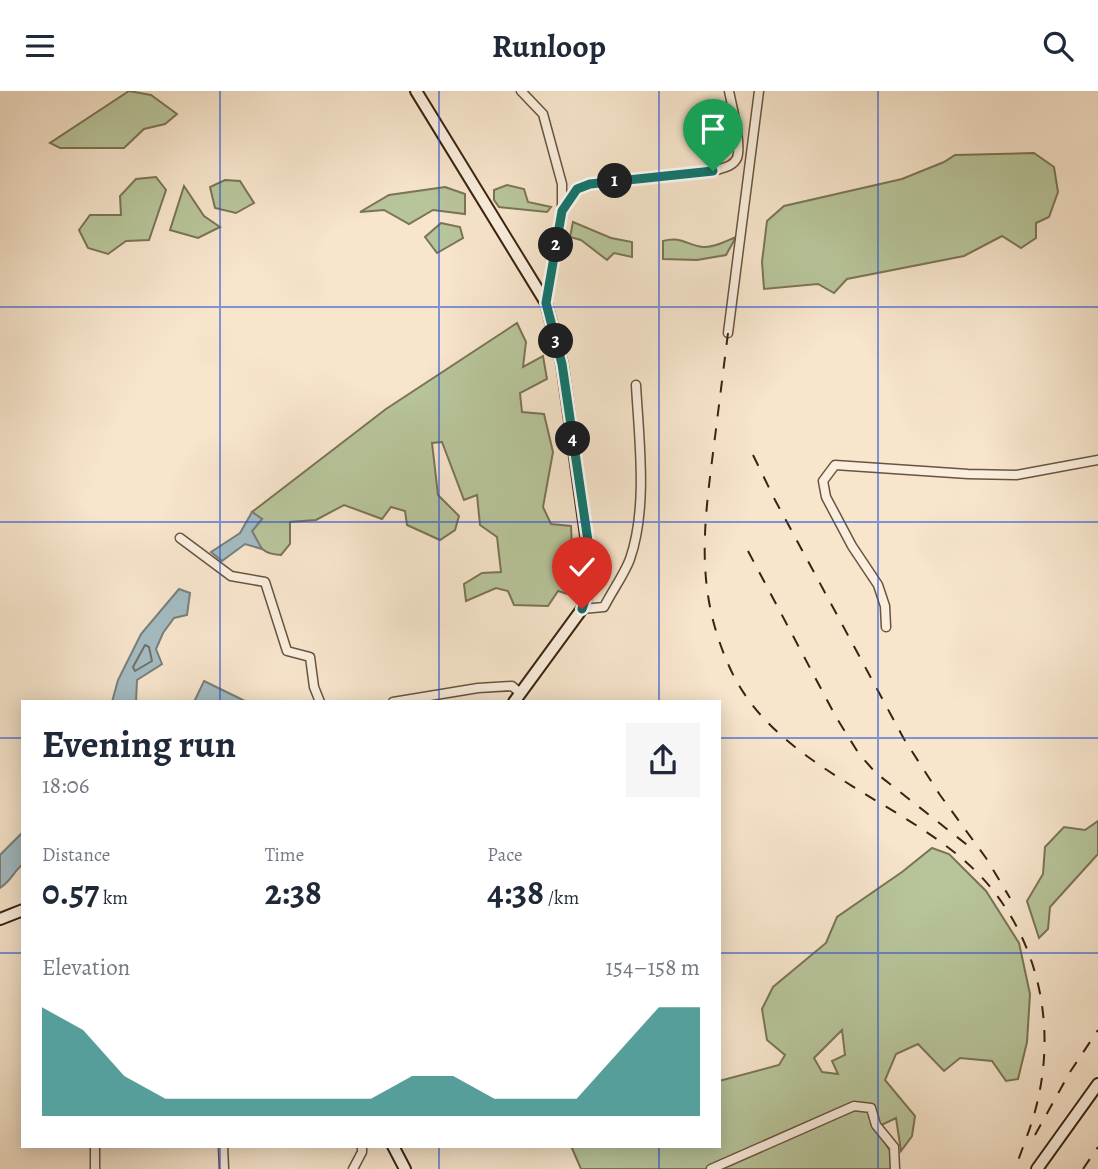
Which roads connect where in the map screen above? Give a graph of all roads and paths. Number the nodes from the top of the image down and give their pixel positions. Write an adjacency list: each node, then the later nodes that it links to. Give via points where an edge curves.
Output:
1 (416, 91): 6 (street)
2 (729, 91): 5 (street, via 737,142 737,157 731,165 713,171 590,184 577,189)
3 (759, 91): 7 (street)
4 (526, 92): 5 (street, via 542,114 562,184)
5 (562, 211): 6 (street)
6 (546, 303): 11 (street, via 562,364 589,548 592,579)
7 (728, 333)
8 (636, 385): 11 (street, via 638,532 629,561 604,607)
9 (1098, 460): 12 (street, via 1016,475 835,465 823,481 826,497 877,585)
10 (180, 538): 14 (street, via 231,576 264,582 288,651 310,657)
11 (582, 609): 13 (street)
12 (886, 627)
13 (517, 697): 15 (street, via 512,686)
14 (319, 700)
15 (405, 700)
16 (21, 911): 17 (street)
17 (0, 919)
18 (1098, 1084): 29 (street)
19 (95, 1148): 23 (street)
20 (223, 1148): 24 (street)
21 (362, 1148): 25 (street)
22 (394, 1148): 26 (street)
23 (95, 1169)
24 (224, 1169)
25 (353, 1169)
26 (405, 1169)
27 (711, 1169): 28 (street, via 854,1106 871,1108 876,1125 894,1147)
28 (895, 1169)
29 (1037, 1169)

